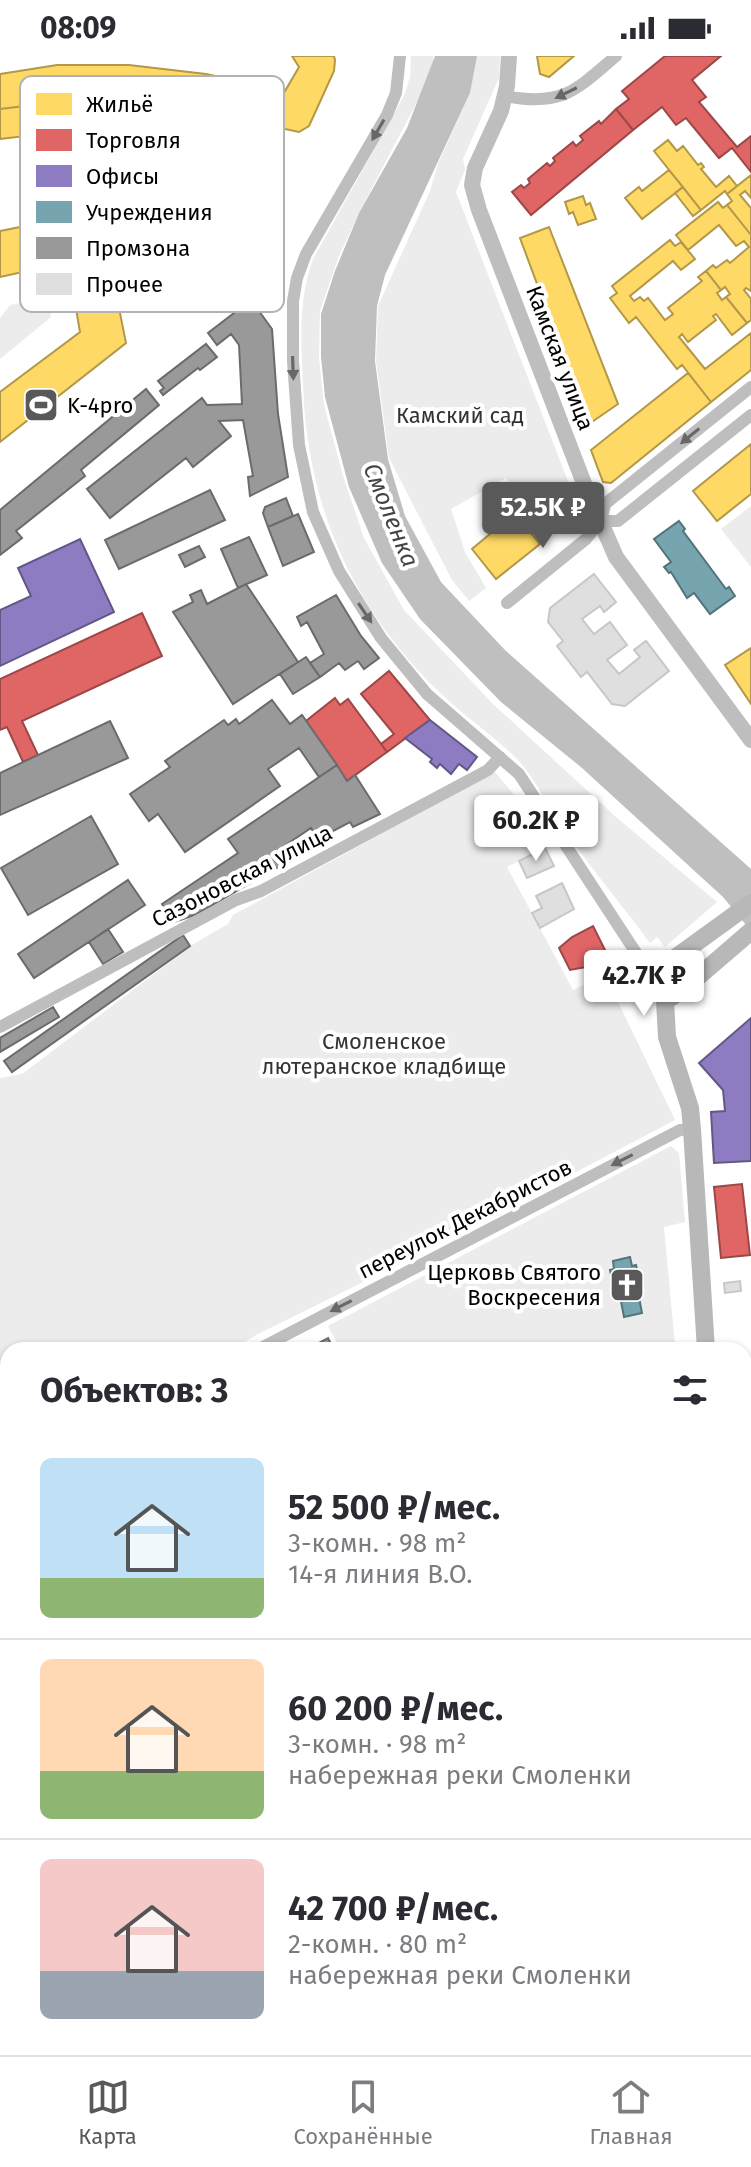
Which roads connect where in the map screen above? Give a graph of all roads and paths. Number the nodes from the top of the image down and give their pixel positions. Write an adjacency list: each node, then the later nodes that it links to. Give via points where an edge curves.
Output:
1 (400, 56): 10 (street, one-way to 10, via 396,93 387,115 297,278 292,345 299,445 321,535 357,602 427,694)
2 (509, 56): 4 (street, Камская улица)
3 (616, 56): 4 (street, one-way to 4, via 586,82 551,100)
4 (505, 96): 7 (street, Камская улица, via 472,185)
5 (751, 387): 7 (street, one-way to 7, via 605,504)
6 (751, 415): 7 (street, via 618,521)
7 (601, 521): 8 (street); 9 (street, Камская улица, via 616,557)
8 (507, 603)
9 (751, 740)
10 (500, 757): 13 (street, via 529,788); 14 (street, Сазоновская улица, via 488,770)
11 (744, 909): 13 (main road, via 675,958 664,982)
12 (751, 931): 13 (main road)
13 (667, 1000): 15 (main road, via 667,1037)
14 (0, 1027)
15 (692, 1129): 16 (street, переулок Декабристов, one-way to 16, via 680,1130); 17 (main road)
16 (272, 1342)
17 (705, 1342)

